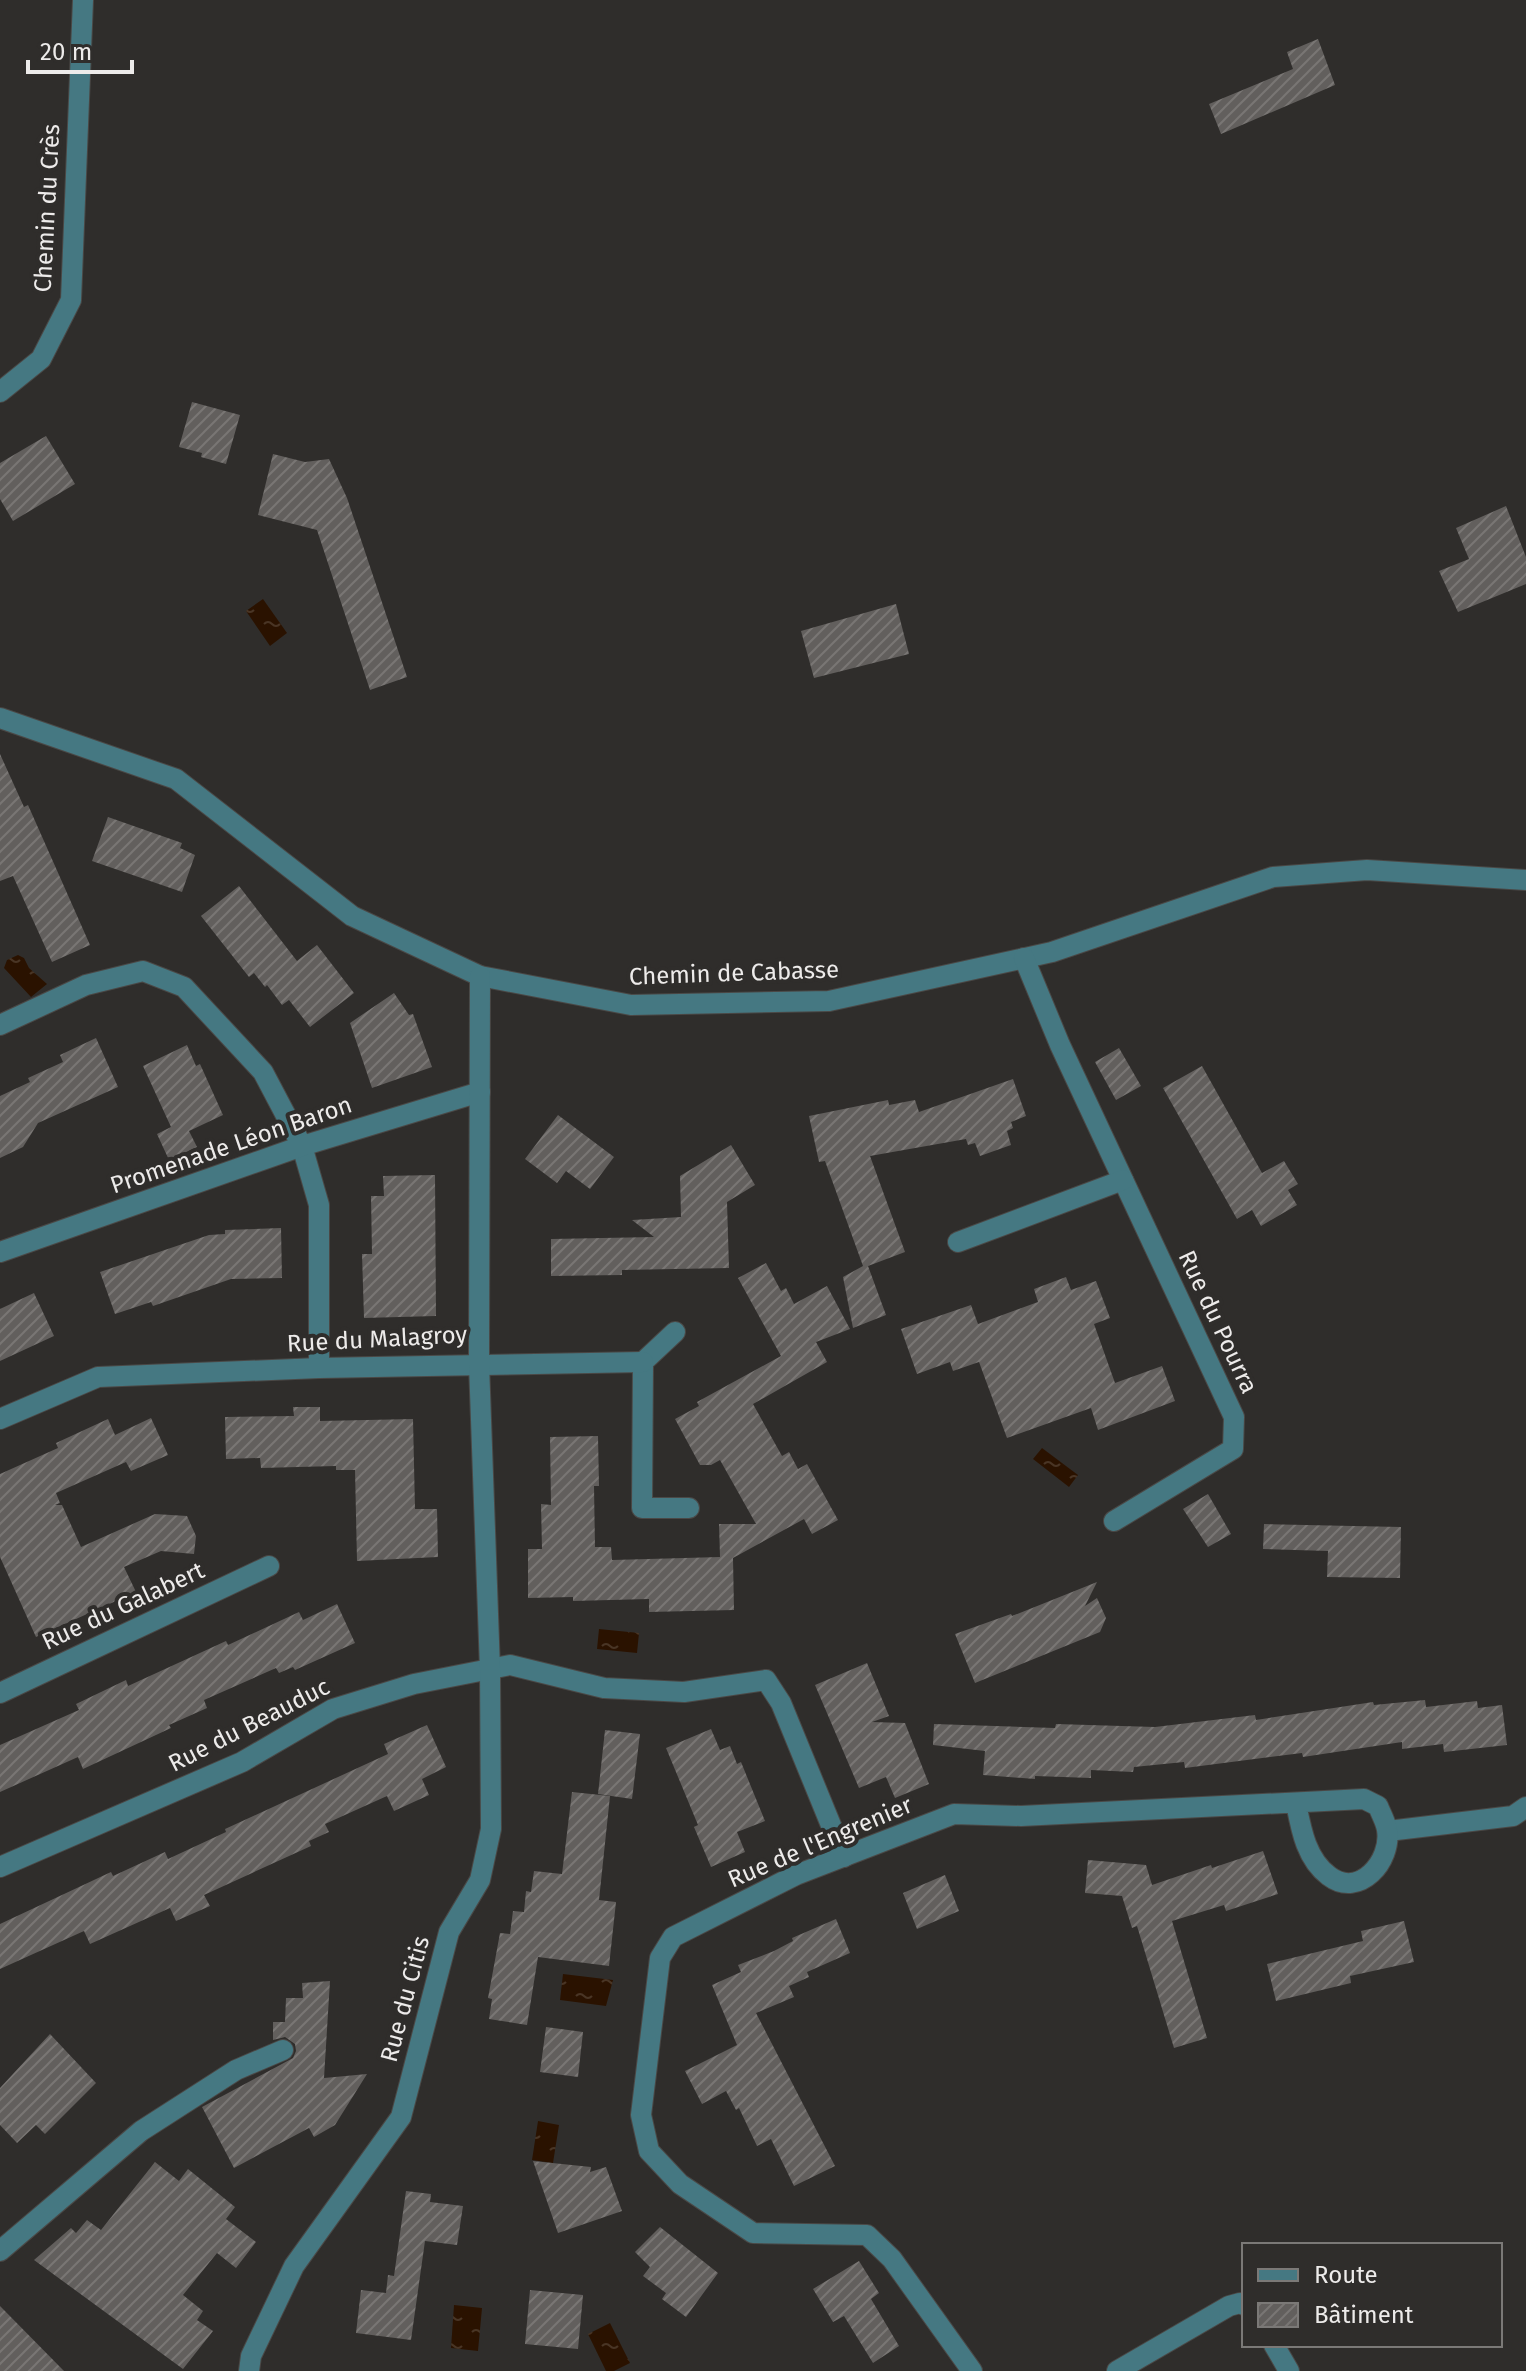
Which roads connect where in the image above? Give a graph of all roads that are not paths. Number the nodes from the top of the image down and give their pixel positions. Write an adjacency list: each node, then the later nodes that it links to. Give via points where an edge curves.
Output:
1 (83, 0): 2 (street, Chemin du Crès, via 71,300 41,359)
2 (0, 392)
3 (0, 718): 6 (street, Chemin de Cabasse, via 176,779 352,916)
4 (1526, 880): 5 (street, Chemin de Cabasse, via 1367,870 1273,877)
5 (1024, 958): 6 (street, Chemin de Cabasse, via 829,1001 631,1005); 10 (street, Rue du Pourra)
6 (480, 976): 8 (street, Rue du Malagroy)
7 (0, 1025): 9 (street, via 86,985 143,971 170,981 184,987 263,1072)
8 (480, 1092): 9 (street, Promenade Léon Baron); 15 (street, Rue du Malagroy)
9 (302, 1146): 12 (street, Promenade Léon Baron); 16 (street, via 319,1205)
10 (1123, 1180): 11 (street); 19 (street, Rue du Pourra, via 1234,1417 1233,1449)
11 (958, 1242)
12 (0, 1252)
13 (675, 1332): 14 (street)
14 (643, 1362): 15 (street); 18 (street, via 642,1508)
15 (479, 1364): 16 (street, Rue du Malagroy); 21 (street, Rue du Citis)
16 (319, 1368): 17 (street, Rue du Malagroy, via 98,1377)
17 (0, 1419)
18 (689, 1508)
19 (1114, 1521)
20 (269, 1566): 22 (street, Rue du Galabert)
21 (490, 1669): 26 (street, Rue du Beauduc, via 510,1665 604,1688 684,1692 766,1680 781,1703); 27 (street, Rue du Beauduc, via 414,1684 333,1709 242,1762); 32 (street, Rue du Citis, via 491,1829 480,1880 449,1932 401,2117 294,2266 251,2356)
22 (0, 1693)
23 (1296, 1803): 25 (street, Rue de l'Engrenier, via 1364,1799 1378,1806); 25 (street, via 1307,1849 1330,1878 1348,1883 1368,1877 1384,1859); 26 (street, Rue de l'Engrenier, via 1021,1816 954,1814)
24 (1526, 1807): 25 (street, via 1513,1816)
25 (1388, 1831)
26 (844, 1857): 33 (street, Rue de l'Engrenier, via 796,1875 673,1937 660,1958 641,2115 649,2151 680,2184 753,2233 867,2235 892,2259)
27 (0, 1867)
28 (283, 2050): 29 (street, via 236,2070 141,2131)
29 (0, 2251)
30 (1242, 2304): 34 (street, via 1229,2306)
31 (1275, 2347): 35 (street)
32 (249, 2371)
33 (972, 2371)
34 (1117, 2371)
35 (1289, 2371)

